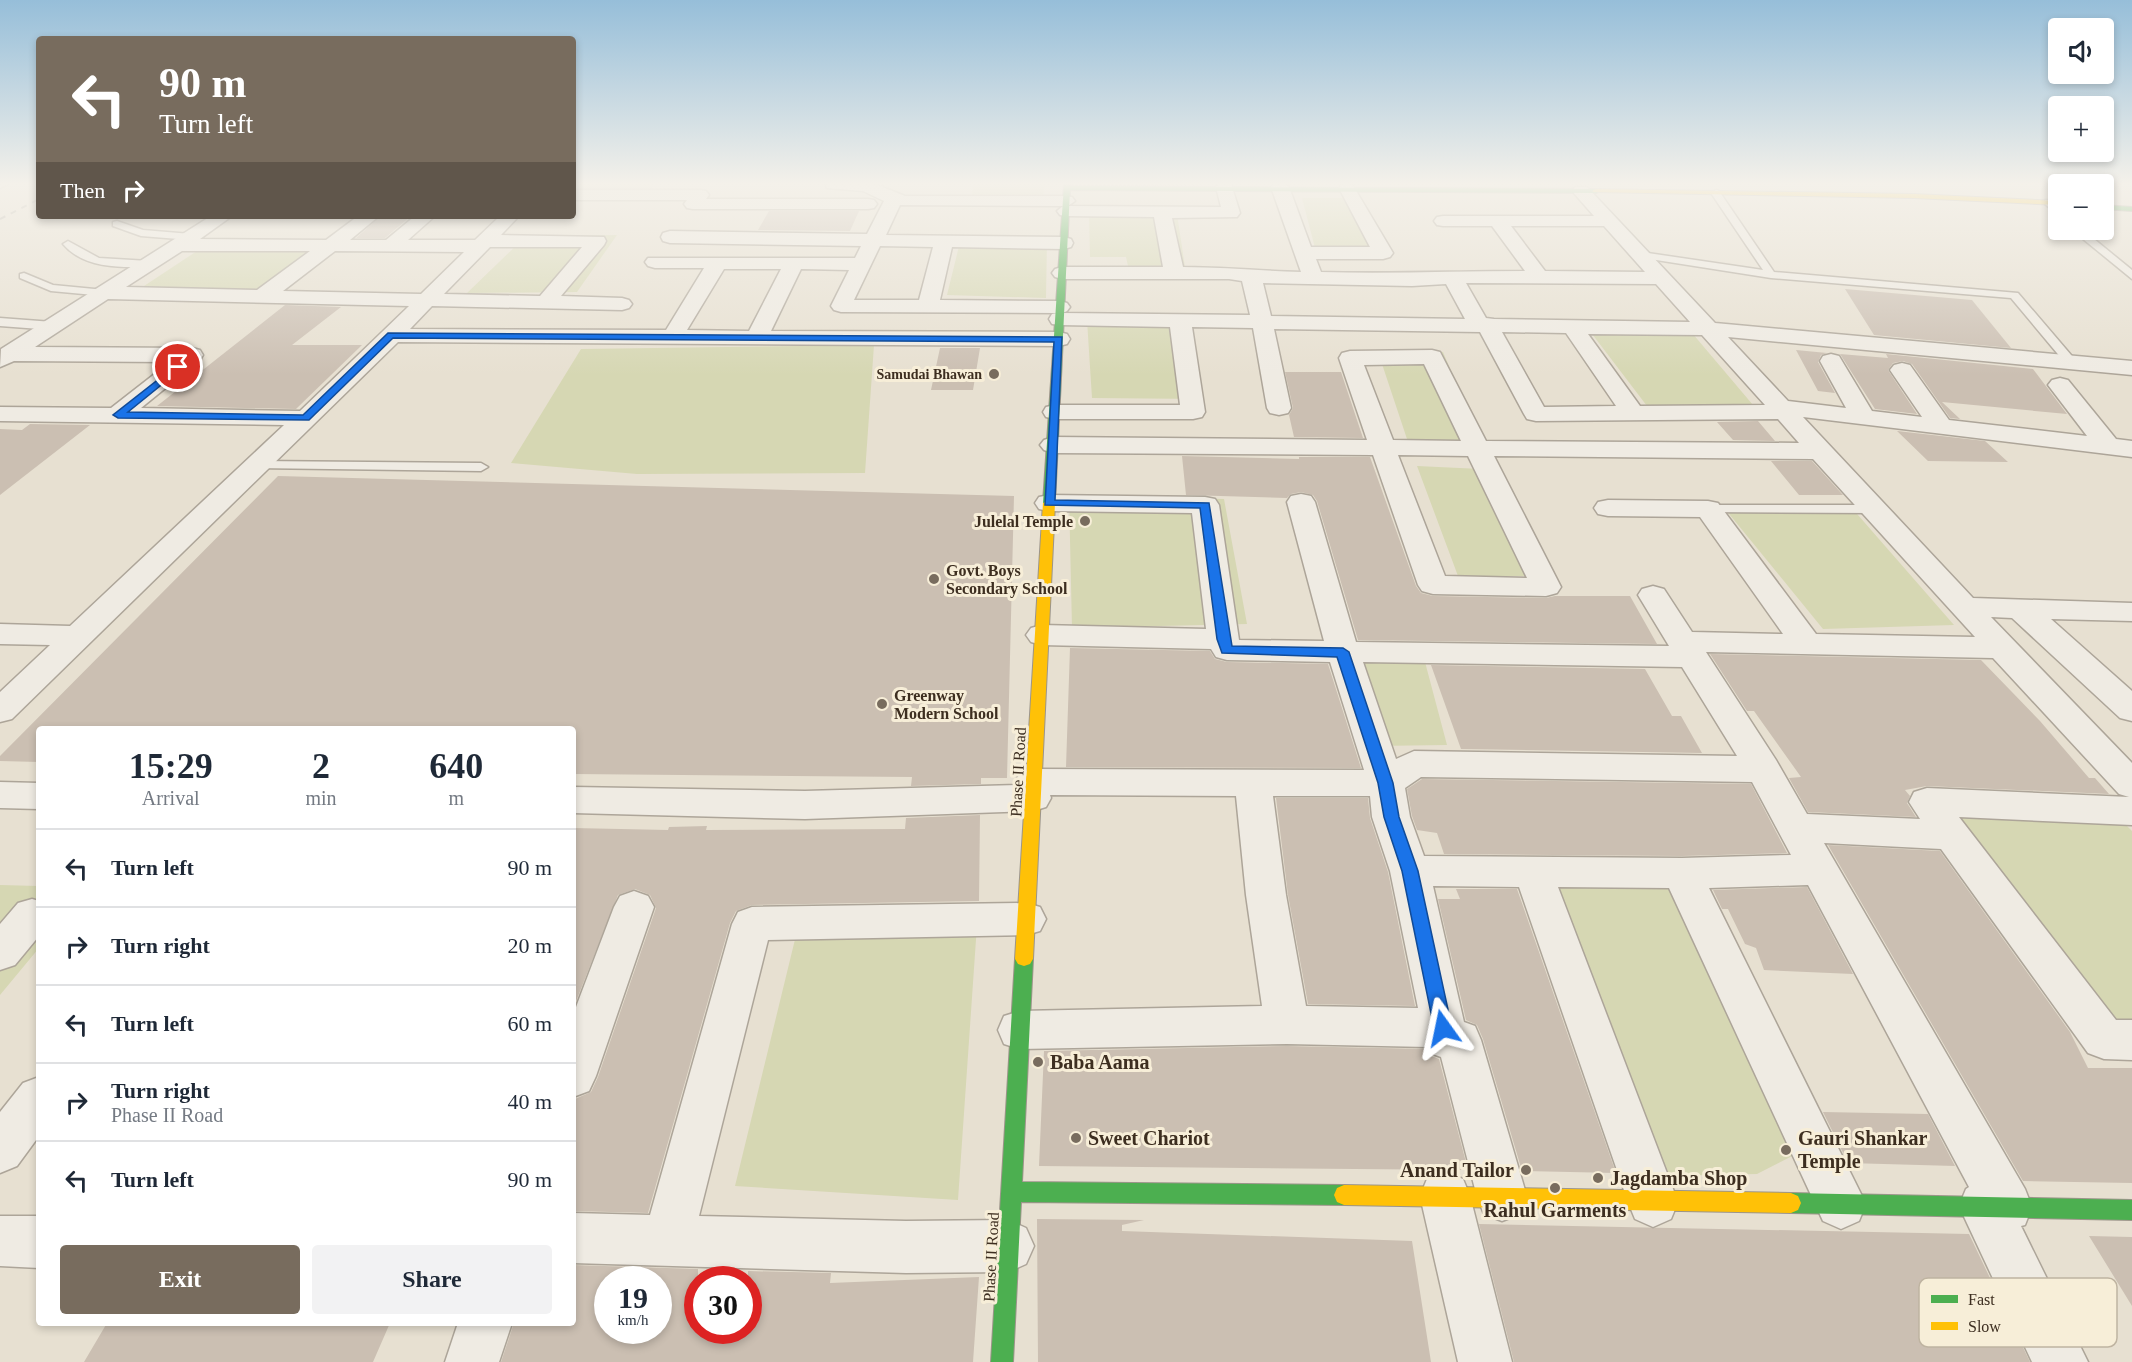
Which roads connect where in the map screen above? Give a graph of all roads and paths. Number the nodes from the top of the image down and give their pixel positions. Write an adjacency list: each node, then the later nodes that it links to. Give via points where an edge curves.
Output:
1 (72, 248): 22 (lane, via 89,260)
2 (175, 248): 22 (street)
3 (329, 248): 35 (street)
4 (477, 248): 36 (street)
5 (591, 248): 37 (street)
6 (664, 248): 19 (street)
7 (871, 248): 23 (street)
8 (943, 248): 39 (street)
9 (1064, 248): 24 (street, Phase II Road)
10 (1169, 248): 25 (street)
11 (1303, 248): 17 (street)
12 (1380, 248): 17 (street, via 1383,253)
13 (1517, 248): 30 (street)
14 (1634, 248): 18 (street)
15 (1753, 248): 26 (lane)
16 (2098, 248): 28 (lane)
17 (1305, 253): 33 (street)
18 (1641, 255): 26 (lane); 32 (street)
19 (655, 262): 20 (street); 38 (street)
20 (718, 262): 21 (street); 50 (street)
21 (794, 263): 23 (street); 51 (street)
22 (149, 264): 34 (street)
23 (863, 264): 39 (street, via 841,306)
24 (1062, 273): 25 (street); 41 (street, Phase II Road)
25 (1174, 273): 29 (street)
26 (1771, 275): 54 (lane, via 2014,295)
27 (24, 276): 34 (lane, via 51,288)
28 (2132, 276)
29 (1251, 277): 33 (street); 40 (street)
30 (1539, 277): 31 (street); 32 (street)
31 (1453, 278): 33 (street); 44 (street)
32 (1659, 278): 47 (street)
33 (1313, 279)
34 (105, 293): 35 (street); 45 (street)
35 (261, 297): 36 (street)
36 (424, 301): 37 (street); 48 (street)
37 (545, 303): 38 (street)
38 (622, 304): 49 (street)
39 (928, 307): 41 (street)
40 (1260, 311): 41 (street); 42 (street); 44 (street); 58 (street)
41 (1060, 316): 42 (street); 51 (street); 60 (street, Phase II Road)
42 (1180, 320): 60 (street, via 1193,412)
43 (0, 322): 45 (lane)
44 (1483, 324): 46 (street); 63 (street, via 1536,414)
45 (53, 326): 52 (street)
46 (1572, 326): 47 (street); 63 (street)
47 (1708, 329): 54 (street); 59 (street)
48 (391, 335): 49 (street); 66 (street)
49 (597, 336): 50 (street)
50 (673, 336): 51 (street)
51 (757, 337)
52 (5, 357): 64 (street, via 192,355)
53 (1831, 361): 65 (street)
54 (2071, 362): 55 (street)
55 (2132, 368)
56 (1902, 370): 67 (street)
57 (2060, 385): 70 (street)
58 (1279, 408)
59 (1781, 410): 63 (street); 65 (street); 73 (street)
60 (1054, 412): 69 (street, Phase II Road)
61 (0, 414): 62 (street)
62 (26, 414): 64 (street); 68 (street)
63 (1635, 414)
64 (118, 415): 66 (street)
65 (1863, 417): 67 (street)
66 (306, 418): 74 (street)
67 (1941, 426): 70 (street)
68 (0, 434)
69 (1053, 446): 71 (street); 77 (street, Phase II Road)
70 (2120, 447)
71 (1383, 449): 72 (street); 72 (street, via 1350,358 1432,357); 72 (street, via 1432,585 1546,587)
72 (1478, 449): 73 (street)
73 (1820, 451): 80 (street)
74 (257, 465): 75 (lane); 87 (street)
75 (481, 466)
76 (1301, 502): 92 (street)
77 (1049, 503): 86 (street, Phase II Road); 88 (street, via 1205,505)
78 (1608, 508): 79 (street)
79 (1708, 509): 80 (lane); 89 (street)
80 (1873, 509): 82 (street)
81 (1653, 595): 91 (street)
82 (1964, 607): 83 (street); 90 (street)
83 (2021, 609): 84 (street); 93 (street)
84 (2132, 612)
85 (0, 634): 87 (street)
86 (1042, 635): 88 (street); 99 (street, Phase II Road)
87 (78, 636): 94 (street)
88 (1223, 639): 92 (street, via 1227,650)
89 (1807, 644): 90 (street); 91 (street)
90 (2002, 648): 98 (street)
91 (1688, 650): 92 (street); 95 (street)
92 (1343, 652): 97 (street)
93 (2132, 710)
94 (0, 711)
95 (1763, 770): 97 (street, via 1414,764); 104 (street)
96 (1253, 781): 97 (street); 99 (street); 114 (street)
97 (1386, 783): 107 (street, via 1391,817)
98 (2132, 785)
99 (1033, 790): 102 (street, via 805,806); 112 (street, Phase II Road)
100 (0, 795): 101 (street)
101 (36, 796)
102 (576, 801)
103 (2132, 811): 105 (street, via 1927,802)
104 (1796, 828): 105 (street); 106 (street)
105 (1951, 835): 117 (street, via 2104,1039)
106 (1820, 870): 109 (street); 126 (street)
107 (1410, 871): 108 (street); 115 (street)
108 (1533, 872): 109 (street); 124 (street)
109 (1682, 873): 125 (street)
110 (634, 907): 118 (street)
111 (24, 915): 113 (street)
112 (1026, 919): 116 (street, Phase II Road); 129 (street, via 752,924)
113 (0, 953)
114 (1287, 1025): 115 (street); 116 (street)
115 (1443, 1028): 123 (street, via 1446,1039 1459,1040)
116 (1020, 1030): 121 (street, Phase II Road)
117 (2132, 1040)
118 (576, 1068)
119 (36, 1102): 120 (street)
120 (0, 1150)
121 (1011, 1192): 122 (street); 132 (street, Phase II Road)
122 (1445, 1196): 123 (street); 138 (street)
123 (1502, 1197): 124 (street)
124 (1653, 1202): 125 (street)
125 (1841, 1204): 126 (street)
126 (1995, 1207): 127 (street); 133 (street)
127 (2132, 1210)
128 (576, 1238): 129 (street)
129 (668, 1240): 132 (street)
130 (0, 1241): 131 (street)
131 (36, 1242)
132 (1008, 1246): 137 (street, Phase II Road)
133 (2025, 1278)
134 (484, 1326): 136 (street)
135 (2055, 1347): 139 (street)
136 (472, 1362)
137 (1002, 1362)
138 (1485, 1362)
139 (2061, 1362)

